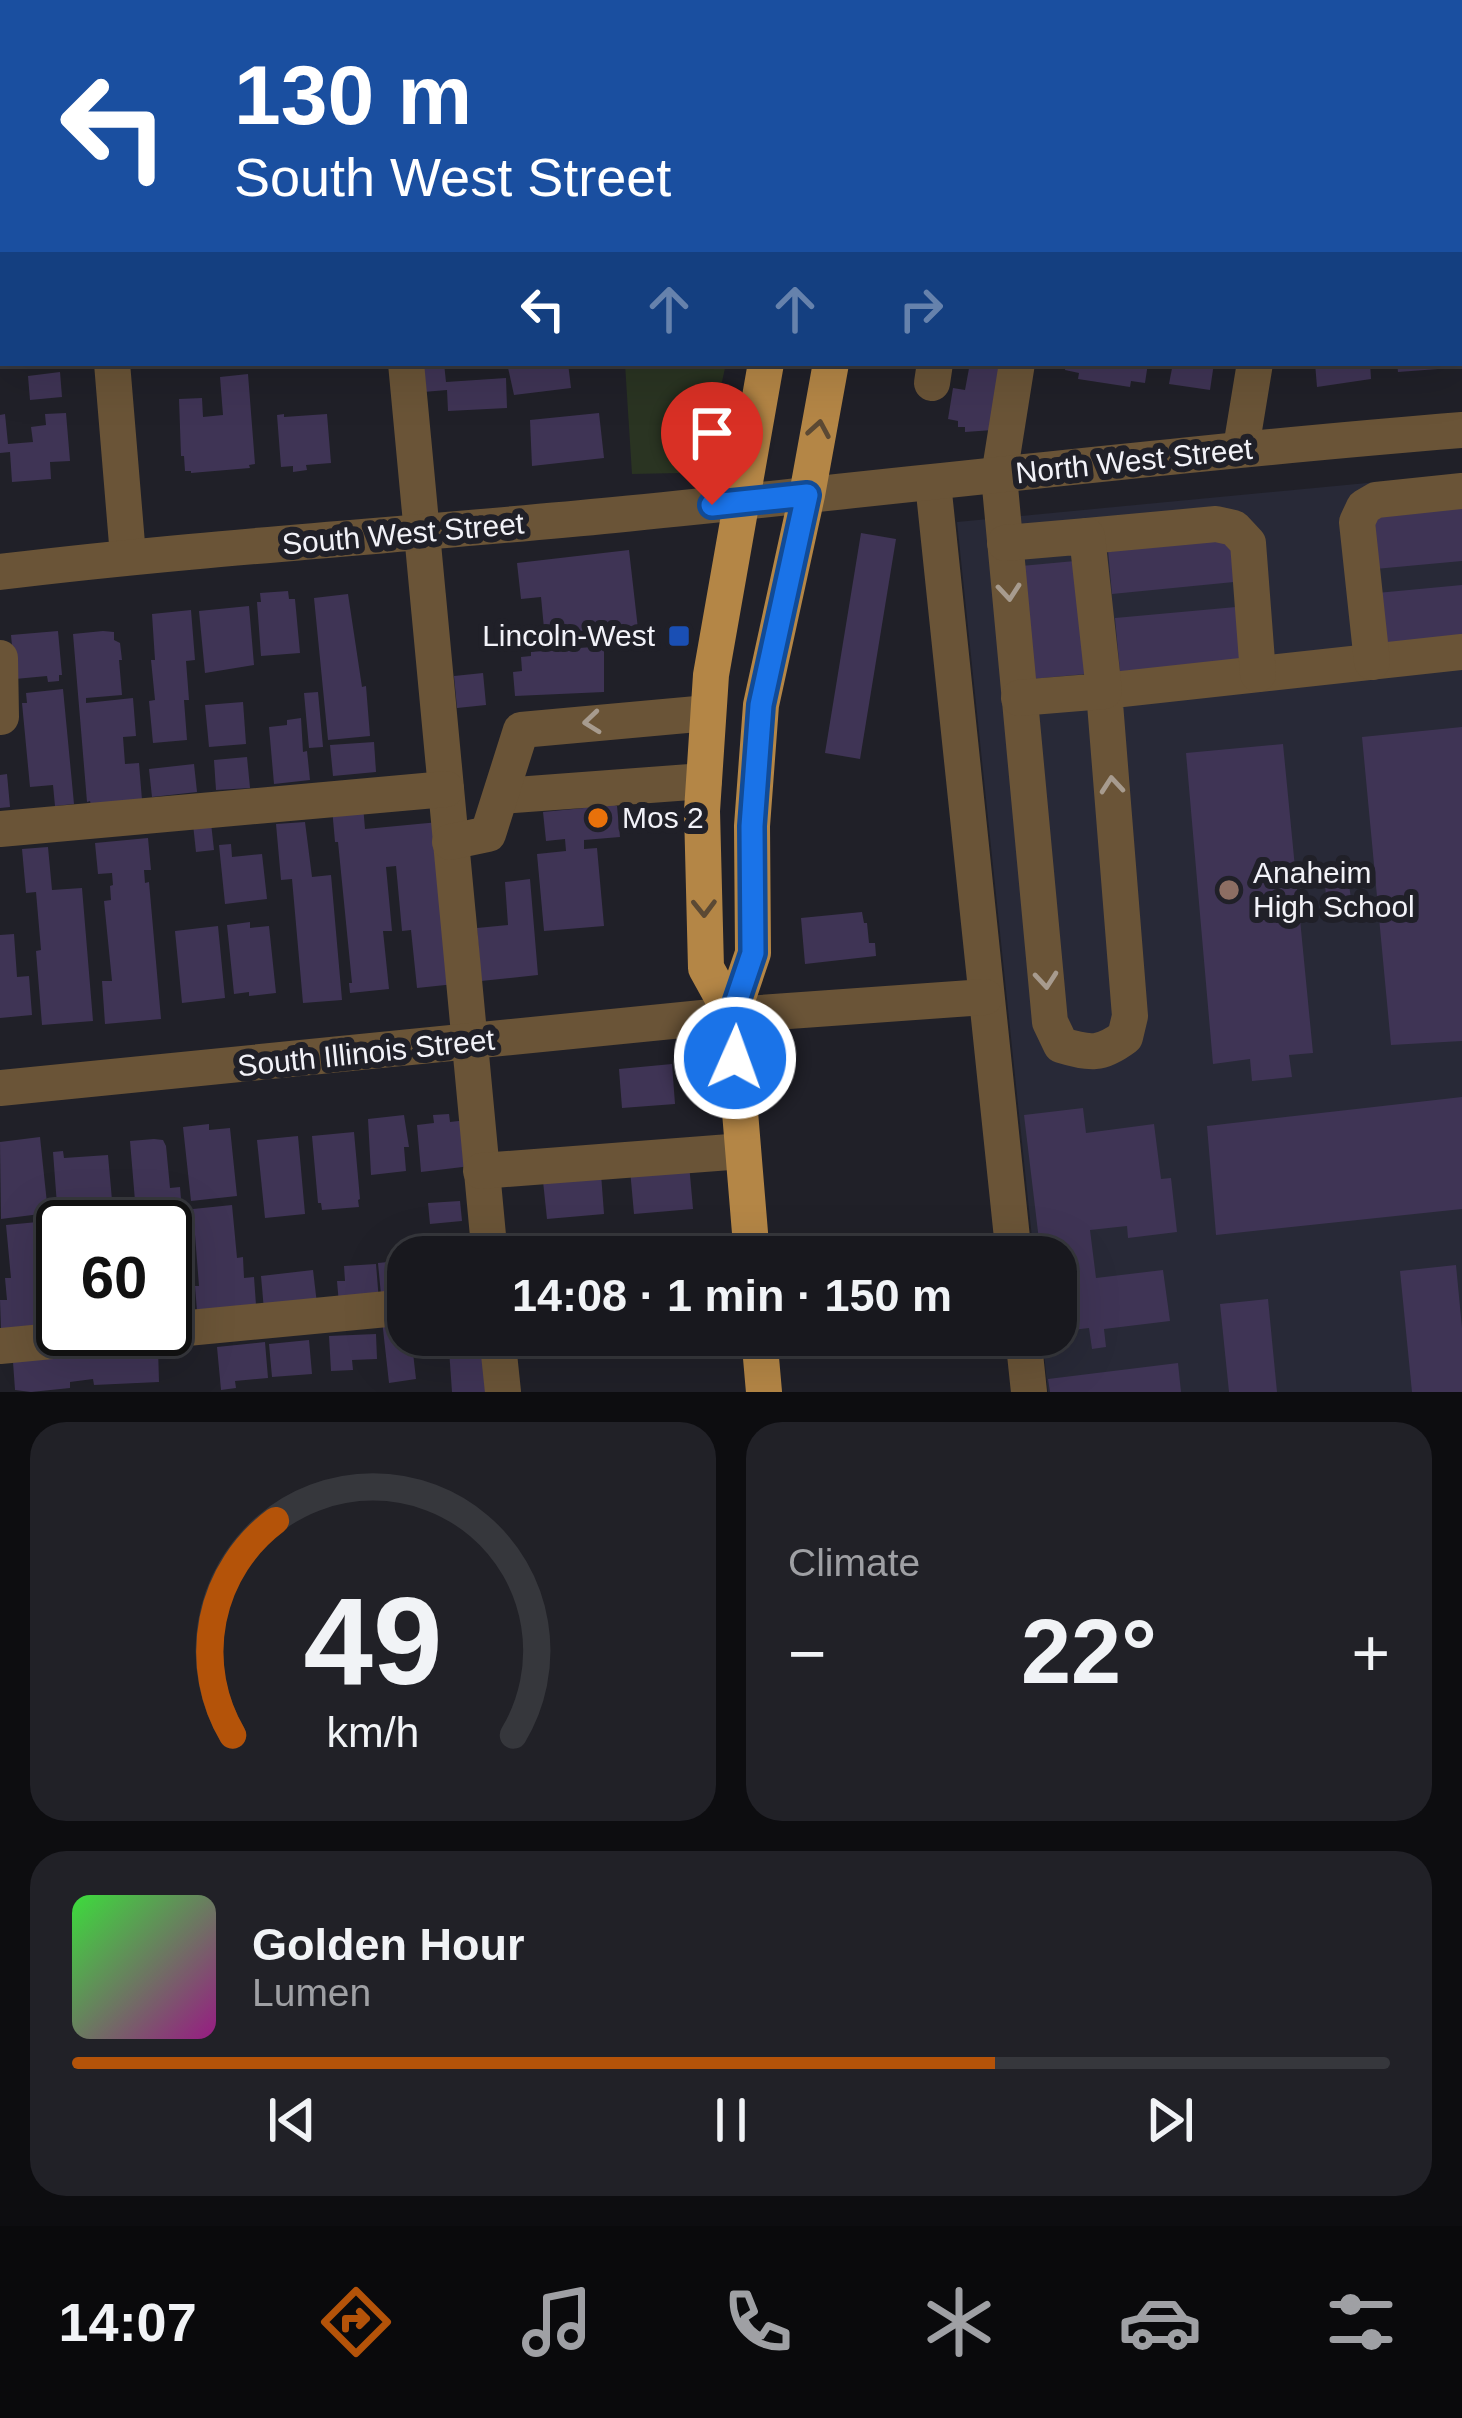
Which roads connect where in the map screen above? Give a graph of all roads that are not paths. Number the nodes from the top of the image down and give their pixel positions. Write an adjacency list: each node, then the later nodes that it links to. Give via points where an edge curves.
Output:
1 (112, 366): 17 (street)
2 (406, 366): 14 (street)
3 (765, 366): 13 (main road)
4 (830, 366): 12 (main road, one-way to 4)
5 (1017, 366): 9 (street)
6 (1255, 366): 8 (street)
7 (1462, 430): 8 (street, North West Street)
8 (1241, 448): 9 (street, North West Street)
9 (999, 476): 10 (street, North West Street); 16 (street)
10 (933, 483): 12 (street, North West Street); 32 (street)
11 (1462, 491): 21 (street, via 1364,507 1357,523)
12 (807, 495): 13 (street, South West Street); 33 (main road, via 761,705 753,953)
13 (740, 502): 14 (street, South West Street); 25 (main road)
14 (422, 534): 17 (street, South West Street); 28 (street)
15 (1087, 536): 16 (street); 22 (street, via 1234,528 1247,543); 23 (street)
16 (1005, 543): 24 (street, one-way to 24)
17 (128, 556): 18 (street, South West Street)
18 (0, 572)
19 (1462, 652): 21 (street)
20 (0, 658): 26 (street)
21 (1372, 662): 22 (street)
22 (1258, 674): 23 (street)
23 (1104, 691): 24 (street); 24 (street, one-way to 23, via 1049,1022 1061,1046 1086,1053 1125,1037 1130,1016)
24 (1019, 698)
25 (708, 713): 27 (main road); 29 (street, one-way to 29, via 521,730)
26 (1, 717)
27 (704, 781): 29 (street); 33 (main road, one-way to 33, via 706,968)
28 (446, 789): 30 (street); 31 (street)
29 (502, 796): 31 (street, via 488,834)
30 (0, 829)
31 (450, 842): 34 (street)
32 (985, 997): 33 (street, South Illinois Street); 40 (street)
33 (732, 1015): 34 (street, South Illinois Street); 36 (main road)
34 (470, 1043): 35 (street, South Illinois Street); 37 (street)
35 (0, 1088)
36 (743, 1151): 37 (street); 39 (main road)
37 (482, 1171): 38 (street)
38 (488, 1236)
39 (750, 1236)
40 (1012, 1236)
41 (387, 1309): 42 (street)
42 (0, 1346)
43 (499, 1356): 46 (street)
44 (761, 1356): 47 (main road)
45 (1025, 1356): 48 (street)
46 (502, 1392)
47 (764, 1392)
48 (1029, 1392)

